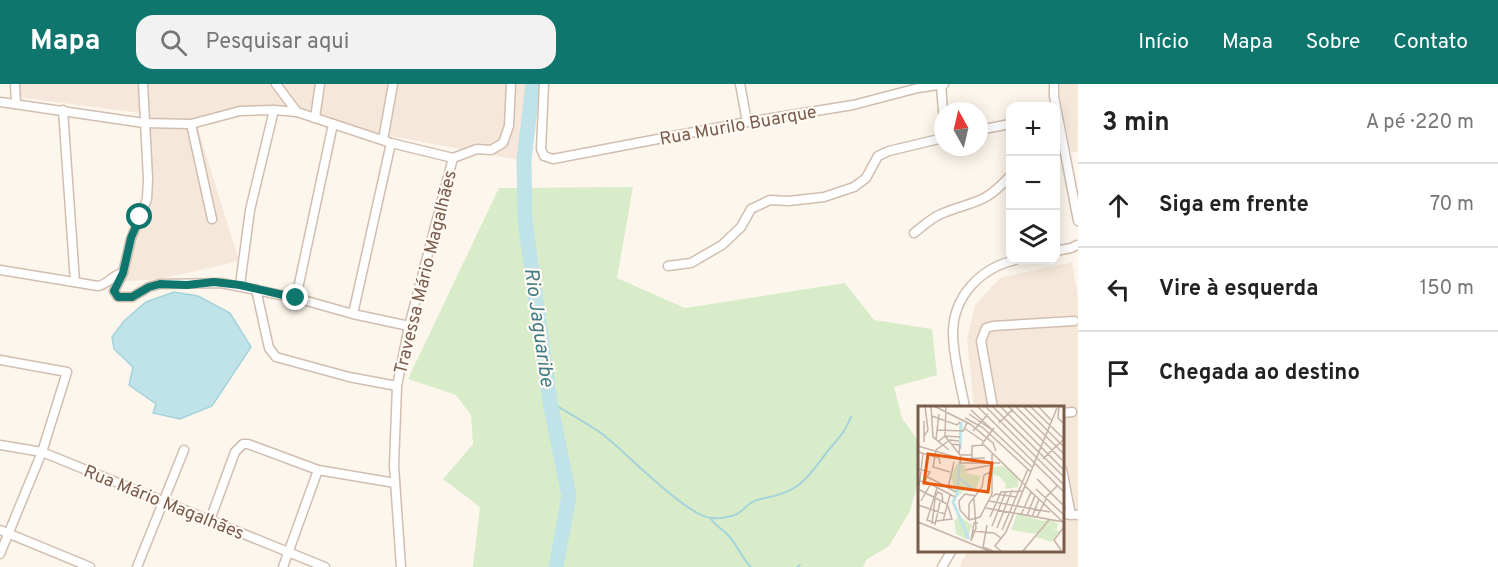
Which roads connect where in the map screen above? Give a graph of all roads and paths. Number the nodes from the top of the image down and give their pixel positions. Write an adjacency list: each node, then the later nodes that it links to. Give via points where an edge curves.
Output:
1 (15, 84): 14 (street)
2 (143, 84): 20 (street)
3 (276, 84): 17 (street)
4 (320, 84): 18 (street)
5 (393, 84): 26 (street)
6 (511, 84): 28 (street, via 510,126 503,143 491,150 477,149)
7 (546, 84): 19 (street, Rua Murilo Buarque, via 540,143 544,156 553,159)
8 (740, 84): 19 (street)
9 (942, 84): 12 (street); 19 (street, Rua Murilo Buarque, via 853,105)
10 (1054, 84): 13 (street)
11 (0, 102): 14 (street)
12 (943, 102)
13 (1055, 102)
14 (16, 104): 15 (street)
15 (63, 110): 20 (street); 39 (street)
16 (274, 110): 17 (street); 21 (street, via 240,111); 40 (street, via 250,210)
17 (297, 112): 18 (street)
18 (315, 118): 22 (street)
19 (747, 122)
20 (144, 123): 21 (street); 38 (street, via 147,199 131,238)
21 (190, 124): 30 (street)
22 (333, 124): 26 (street); 42 (street)
23 (1006, 125): 24 (street)
24 (988, 128)
25 (934, 140): 36 (street, via 878,156 866,178 854,187 824,197 770,200 751,209 741,227 722,245 691,263)
26 (387, 141): 28 (street); 43 (street)
27 (1060, 144): 31 (street)
28 (453, 158): 45 (street, Travessa Mário Magalhães)
29 (1006, 181): 32 (street, via 980,202 939,214)
30 (212, 219)
31 (1078, 221)
32 (914, 233)
33 (1078, 245): 34 (street)
34 (1060, 250)
35 (1006, 264): 48 (street, via 975,280 956,312 953,333)
36 (668, 266)
37 (0, 270): 39 (street)
38 (123, 273): 39 (street, via 99,286); 40 (street, via 114,291 118,297 126,298 160,284)
39 (75, 282)
40 (240, 285): 41 (street)
41 (256, 289): 42 (street); 47 (street, via 269,348 276,357)
42 (296, 298): 43 (street)
43 (353, 314): 45 (street)
44 (1074, 321): 49 (street, via 986,328 981,341)
45 (409, 326): 47 (street, Travessa Mário Magalhães)
46 (0, 360): 54 (street, via 67,372)
47 (397, 386): 57 (street, Travessa Mário Magalhães)
48 (966, 406)
49 (993, 406)
50 (1072, 412): 51 (street)
51 (1063, 413)
52 (0, 445): 54 (street, Rua Mário Magalhães)
53 (184, 450): 58 (street)
54 (42, 452): 58 (street, Rua Mário Magalhães); 61 (street)
55 (318, 470): 57 (street); 60 (street, via 243,444 236,452); 64 (street)
56 (1063, 475): 59 (street)
57 (395, 483): 69 (street, Travessa Mário Magalhães)
58 (164, 502): 60 (street, Rua Mário Magalhães); 66 (street)
59 (1070, 515)
60 (210, 520): 64 (street, Rua Mário Magalhães)
61 (4, 532): 63 (street); 65 (street)
62 (951, 552): 70 (street)
63 (0, 554)
64 (289, 554): 67 (street); 68 (street, Rua Mário Magalhães)
65 (90, 567)
66 (138, 567)
67 (283, 567)
68 (325, 567)
69 (401, 567)
70 (942, 567)

